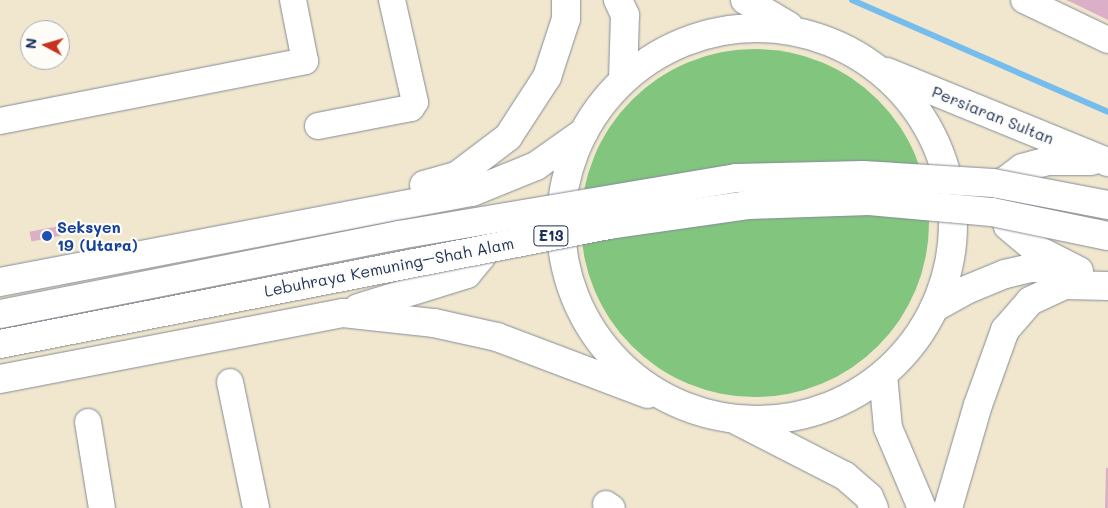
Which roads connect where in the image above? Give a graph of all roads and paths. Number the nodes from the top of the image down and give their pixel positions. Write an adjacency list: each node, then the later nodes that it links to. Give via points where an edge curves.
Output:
1 (293, 0): 11 (street, via 305,61)
2 (392, 0): 12 (street, via 415,102 411,108)
3 (566, 0): 17 (main road, via 566,19 547,77 508,136 458,175)
4 (618, 0): 10 (main road, via 625,15)
5 (745, 0): 7 (main road)
6 (1024, 0): 8 (street)
7 (797, 30): 9 (main road, via 840,45); 10 (main road, via 760,26 722,30 686,40 661,52)
8 (1108, 40)
9 (878, 68): 14 (main road, Persiaran Sultan); 23 (main road, via 915,106 940,153 952,205 950,258)
10 (623, 80): 13 (main road)
11 (0, 121)
12 (318, 126)
13 (584, 132): 16 (main road, via 536,166 472,192); 30 (main road, via 566,182 561,236 572,288 596,336)
14 (1107, 161): 19 (main road, via 1048,161 1022,168 1005,182 1000,200 1008,226 1034,248)
15 (1108, 205): 25 (main road, Lebuhraya Kemuning–Shah Alam / E13, bridge, via 993,184 863,174 736,178 399,235)
16 (395, 206): 17 (main road); 24 (main road, via 462,210 480,230 481,257 467,274)
17 (266, 229): 21 (main road)
18 (1108, 236): 26 (main road, Lebuhraya Kemuning–Shah Alam / E13, bridge, via 992,212 869,201 748,206 552,235)
19 (1079, 271): 20 (main road); 23 (main road, via 1032,268 1005,274)
20 (1108, 278)
21 (0, 282)
22 (1108, 286): 37 (main road, via 1065,284 1030,301 1005,330 978,405)
23 (934, 308): 27 (main road, via 912,344)
24 (343, 313): 28 (main road); 30 (main road, via 408,319 496,337)
25 (0, 314)
26 (0, 344)
27 (883, 375): 31 (main road, via 831,406 789,418); 36 (main road, via 888,428)
28 (0, 379)
29 (230, 382): 34 (street)
30 (648, 394): 31 (main road, via 699,412)
31 (737, 420): 35 (main road, via 845,476 868,497)
32 (88, 422): 33 (street)
33 (102, 508)
34 (256, 508)
35 (874, 508)
36 (922, 508)
37 (948, 508)

